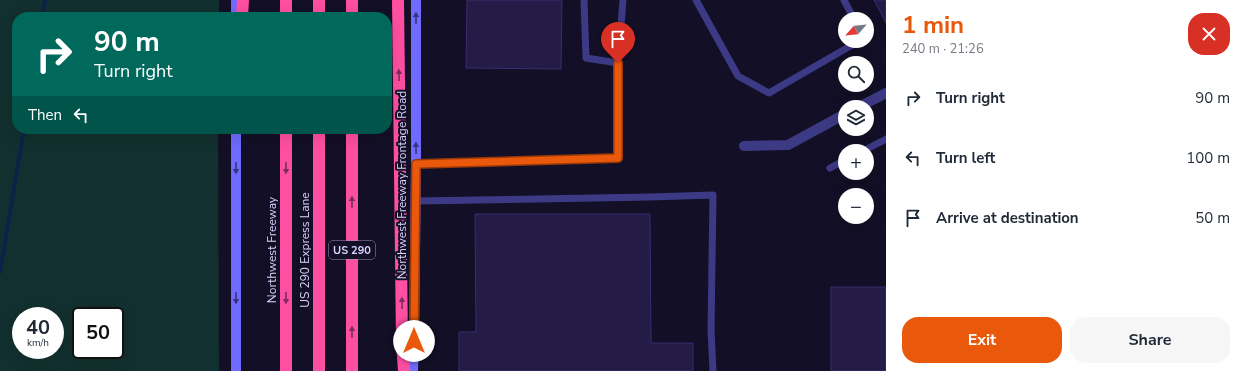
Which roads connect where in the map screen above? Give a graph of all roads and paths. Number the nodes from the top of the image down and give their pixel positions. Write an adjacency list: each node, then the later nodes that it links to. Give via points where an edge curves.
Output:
1 (236, 0): 12 (main road)
2 (243, 0): 13 (highway)
3 (286, 0): 14 (highway)
4 (319, 0): 15 (highway)
5 (352, 0): 16 (highway)
6 (398, 0): 38 (highway, one-way to 6)
7 (416, 0): 30 (main road, Northwest Freeway Frontage Road, one-way to 7)
8 (584, 0): 19 (lane, via 586,58)
9 (623, 0): 19 (lane)
10 (696, 0): 18 (lane, via 738,76 769,93)
11 (844, 0): 17 (lane)
12 (236, 12)
13 (242, 12)
14 (286, 12)
15 (319, 12)
16 (352, 12)
17 (850, 12)
18 (847, 48)
19 (618, 63): 30 (lane, via 618,158)
20 (886, 93): 21 (street)
21 (872, 100)
22 (838, 118): 29 (street, via 788,145)
23 (236, 134): 34 (main road, one-way to 34)
24 (286, 134): 35 (highway, Northwest Freeway, one-way to 35)
25 (319, 134): 36 (highway, US 290 Express Lane)
26 (352, 134): 37 (highway, US 290, one-way to 26)
27 (886, 139): 28 (lane)
28 (874, 145)
29 (744, 146)
30 (416, 164): 33 (main road, Northwest Freeway Frontage Road)
31 (838, 164): 32 (lane)
32 (830, 168)
33 (415, 201): 39 (main road, Northwest Freeway Frontage Road); 40 (lane, via 713,195)
34 (236, 371)
35 (286, 371)
36 (319, 371)
37 (352, 371)
38 (404, 371)
39 (413, 371)
40 (713, 371)

